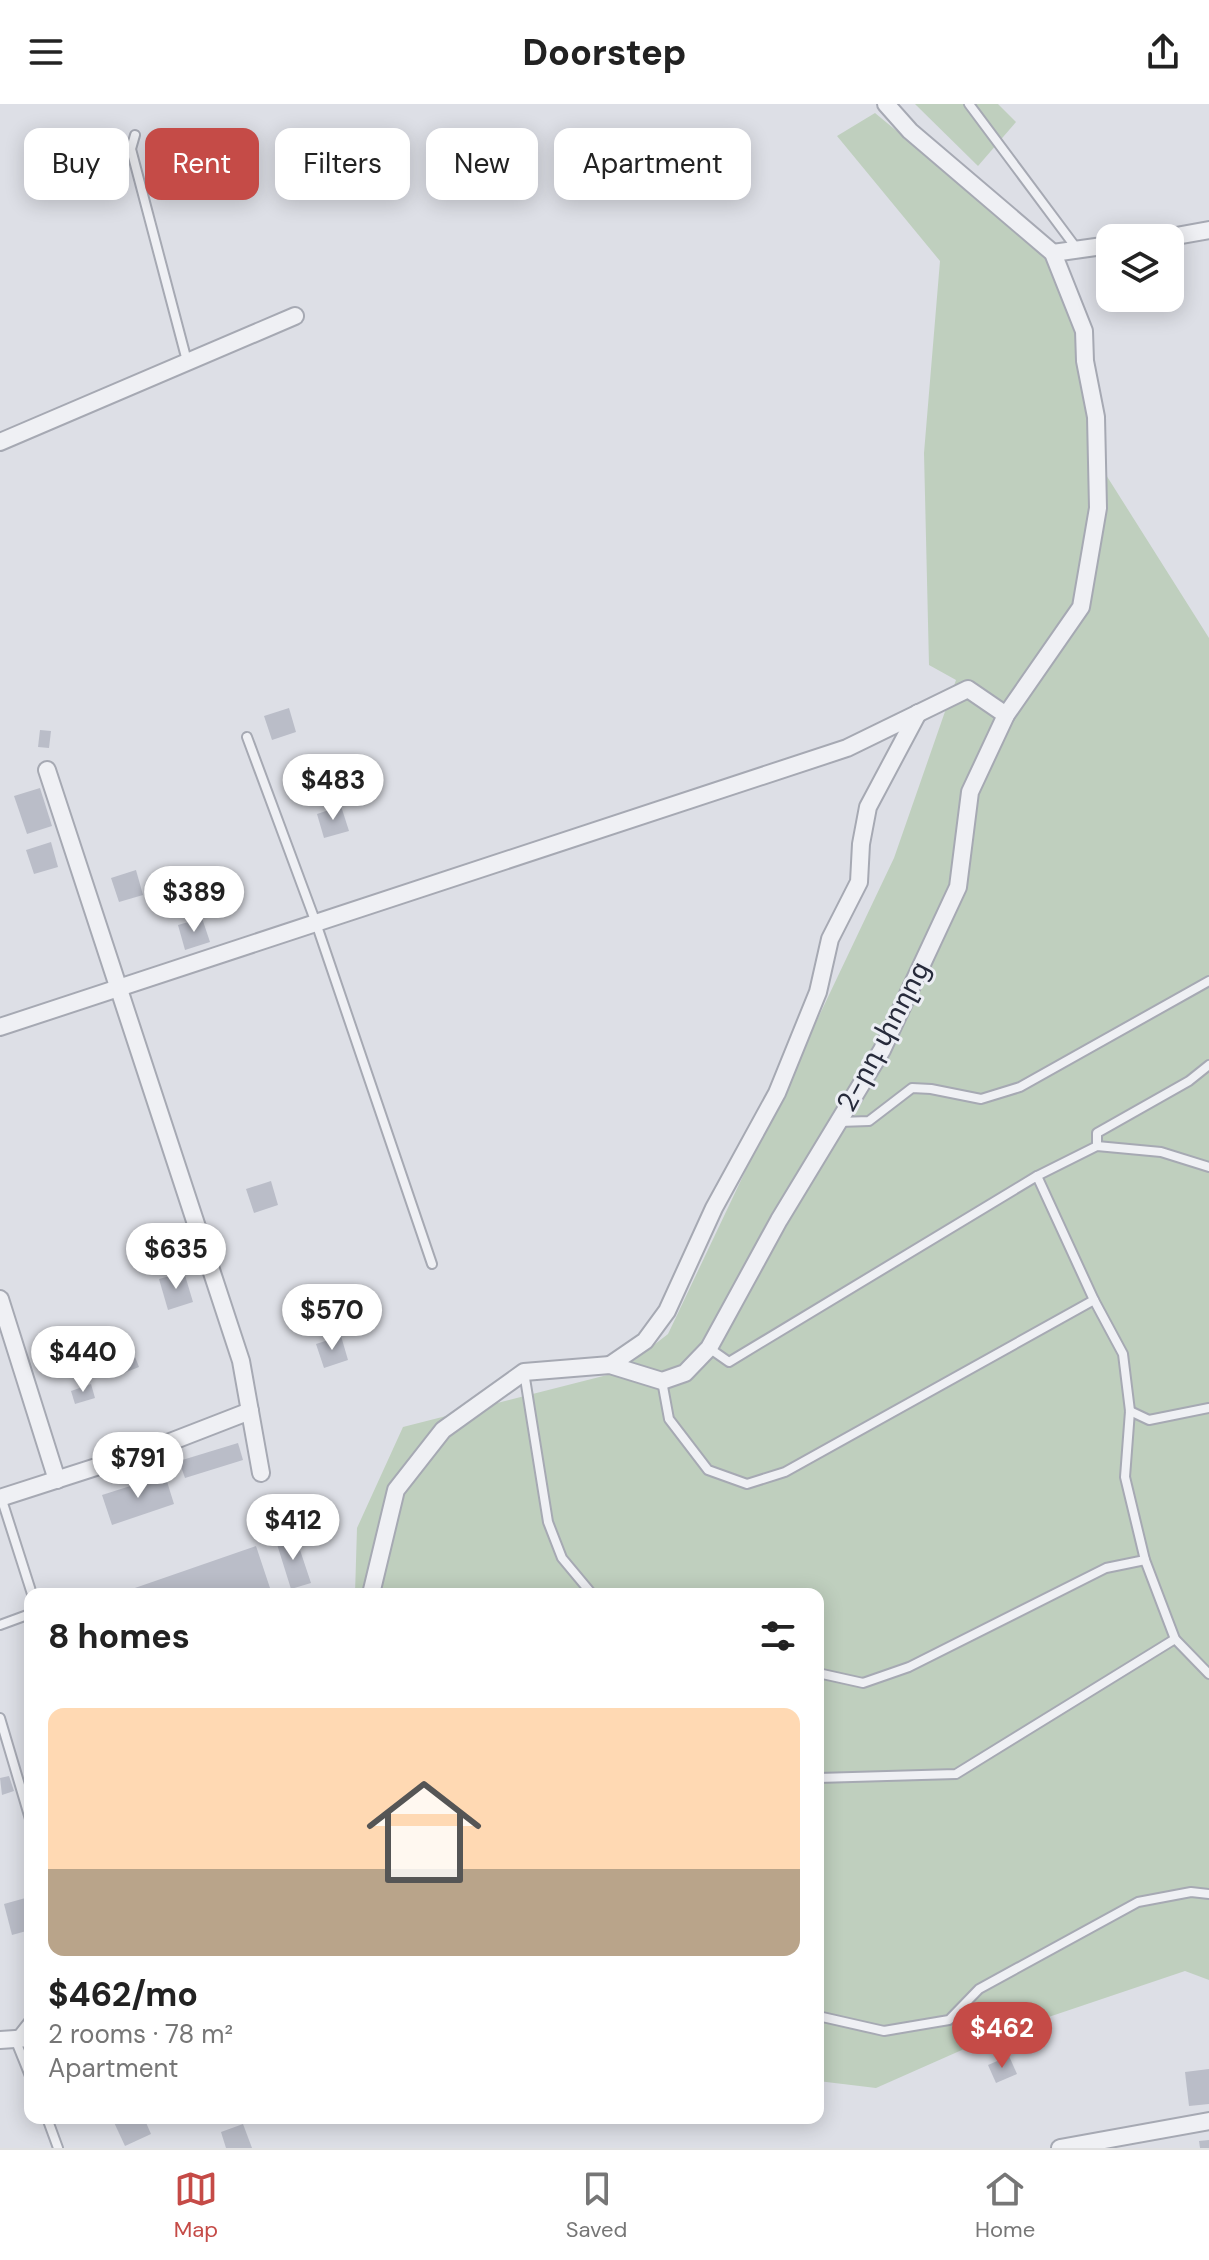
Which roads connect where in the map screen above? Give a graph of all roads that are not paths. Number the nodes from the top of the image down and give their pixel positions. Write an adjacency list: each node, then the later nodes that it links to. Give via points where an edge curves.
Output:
1 (886, 104): 8 (street, via 910,131)
2 (969, 104): 7 (lane)
3 (135, 135): 10 (lane, via 131,149)
4 (1209, 230): 5 (street)
5 (1184, 235)
6 (1096, 247): 7 (street)
7 (1078, 250): 8 (street)
8 (1053, 253): 13 (street, 2-րդ փողոց, via 1084,331 1096,417 1098,508 1081,607)
9 (295, 316): 10 (street)
10 (187, 361): 11 (street)
11 (0, 442)
12 (918, 713): 13 (street, via 968,689); 16 (street, via 847,748); 29 (street, via 868,807 859,882 830,939 818,992 777,1093 714,1208 667,1311 645,1341)
13 (1006, 715): 21 (street, 2-րդ փողոց, via 970,792 958,887 882,1050)
14 (247, 737): 16 (lane)
15 (47, 770): 18 (street)
16 (316, 923): 18 (street); 25 (lane)
17 (1209, 981): 21 (lane, via 1020,1087 981,1099 912,1088 869,1121)
18 (117, 989): 19 (street); 33 (street, via 241,1361)
19 (0, 1027)
20 (1209, 1065): 22 (lane, via 1097,1133)
21 (838, 1122): 28 (street, 2-րդ փողոց)
22 (1097, 1146): 23 (lane, via 1161,1152); 24 (lane)
23 (1209, 1167)
24 (1037, 1176): 27 (lane); 28 (lane, via 729,1362)
25 (432, 1264)
26 (0, 1299): 36 (street)
27 (1094, 1300): 31 (lane, via 785,1472 747,1484 708,1470 669,1419); 34 (lane, via 1123,1354)
28 (709, 1348): 31 (street, 2-րդ փողոց, via 685,1373)
29 (610, 1365): 30 (street); 31 (street)
30 (524, 1372): 40 (street, via 443,1430 396,1490); 41 (lane, via 548,1522 562,1558)
31 (662, 1381)
32 (1209, 1408): 34 (lane, via 1149,1420)
33 (250, 1411): 35 (street); 36 (street)
34 (1130, 1411): 38 (lane, via 1125,1477)
35 (261, 1473)
36 (57, 1480): 37 (street)
37 (0, 1498): 39 (lane)
38 (1145, 1560): 44 (lane); 45 (lane, via 1106,1568 909,1667 863,1683)
39 (30, 1588)
40 (372, 1588)
41 (587, 1588)
42 (24, 1616): 43 (lane)
43 (0, 1625)
44 (1175, 1639): 46 (lane); 48 (lane, via 956,1774)
45 (824, 1674)
46 (1209, 1674)
47 (0, 1718): 49 (lane)
48 (824, 1778)
49 (24, 1799)
50 (1209, 1894): 51 (lane, via 1191,1892 1138,1902 979,1989 949,2020 884,2031)
51 (824, 2017)
52 (15, 2039): 53 (lane)
53 (24, 2061)
54 (1209, 2121): 57 (street)
55 (49, 2124): 56 (lane)
56 (58, 2148)
57 (1060, 2148)

